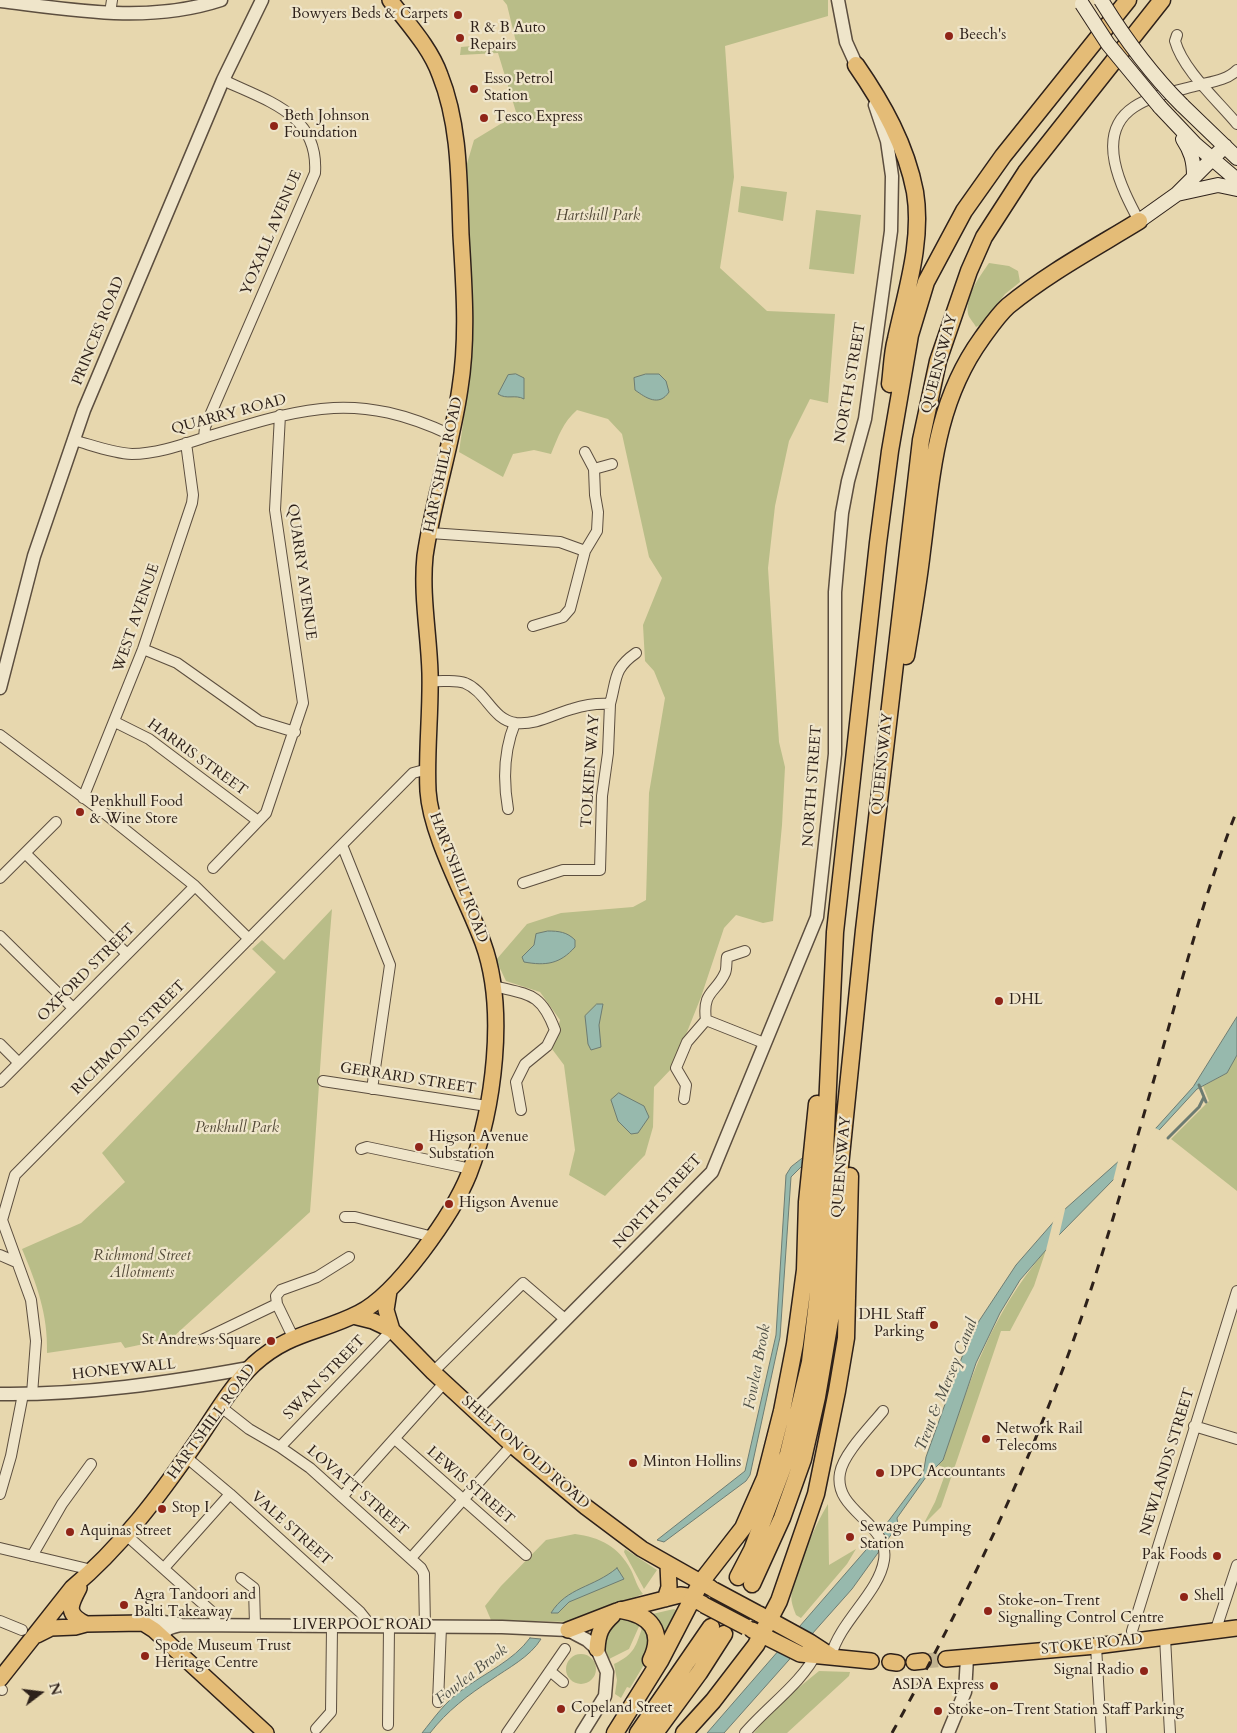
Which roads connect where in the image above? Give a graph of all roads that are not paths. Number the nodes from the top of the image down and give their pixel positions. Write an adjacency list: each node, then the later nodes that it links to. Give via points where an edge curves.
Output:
1 (112, 0): 12 (street)
2 (220, 0): 12 (street, via 154,12)
3 (262, 0): 16 (street, PRINCES ROAD)
4 (390, 0): 29 (main road, HARTSHILL ROAD, via 433,58 442,77 456,140 464,353)
5 (838, 0): 14 (street, NORTH STREET, via 846,42)
6 (1101, 0): 20 (main road, bridge, via 1145,66)
7 (1128, 0): 37 (highway, QUEENSWAY, via 964,211 926,282 903,365)
8 (1162, 0): 52 (highway, QUEENSWAY, via 1026,172 984,237 958,301 938,361 921,440)
9 (0, 1): 10 (street)
10 (21, 2): 12 (street, via 73,12)
11 (1081, 2): 18 (main road, bridge, via 1108,44)
12 (110, 13)
13 (1177, 35): 17 (street, via 1176,46)
14 (856, 65): 37 (highway, via 890,120 907,162 915,194 914,253 895,341 888,397); 70 (street, NORTH STREET, via 886,141 892,176 891,231 865,419 842,513 835,592 835,754 817,917)
15 (1237, 70): 17 (street, via 1226,78)
16 (223, 80): 30 (street, YOXALL AVENUE, via 283,108 297,119 311,138 316,160 315,173 205,427); 31 (street, PRINCES ROAD)
17 (1202, 84): 19 (street); 27 (street, via 1134,107 1114,131 1113,153 1127,199)
18 (1172, 122): 22 (main road); 23 (main road, via 1190,150)
19 (1237, 124)
20 (1225, 146): 21 (main road); 22 (main road)
21 (1237, 158)
22 (1212, 160): 23 (main road); 24 (main road)
23 (1194, 176): 26 (main road)
24 (1237, 180)
25 (1237, 189): 26 (main road, via 1218,185)
26 (1177, 194): 27 (main road)
27 (1139, 221): 52 (highway, via 1062,268 1007,307 971,354 950,395 934,454 915,603)
28 (280, 415): 29 (street, QUARRY ROAD, via 339,406 360,407 424,422); 30 (street, QUARRY ROAD); 47 (street, QUARRY AVENUE, via 275,510 303,703)
29 (450, 435): 36 (main road, HARTSHILL ROAD)
30 (204, 438): 32 (street, QUARRY ROAD)
31 (73, 440): 32 (street, QUARRY ROAD, via 130,454); 42 (street, PRINCES ROAD, via 34,556)
32 (186, 443): 40 (street, WEST AVENUE, via 192,503)
33 (585, 452): 35 (street)
34 (612, 464): 35 (street)
35 (594, 469): 38 (street, via 598,522 593,540)
36 (430, 532): 38 (street, via 560,542); 43 (main road, HARTSHILL ROAD, via 424,568)
37 (878, 544): 62 (highway, QUEENSWAY)
38 (584, 551): 39 (street, via 570,609 558,619)
39 (533, 626)
40 (144, 649): 45 (street, WEST AVENUE); 47 (street, via 177,663 258,721)
41 (636, 653): 44 (street, via 617,670)
42 (1, 680)
43 (430, 681): 46 (street, via 463,682 486,698 495,712); 49 (main road, HARTSHILL ROAD)
44 (610, 704): 46 (street, TOLKIEN WAY, via 595,703 544,720); 59 (street, TOLKIEN WAY, via 600,870 563,870)
45 (115, 722): 50 (street, WEST AVENUE); 53 (street, HARRIS STREET, via 148,739)
46 (515, 723): 51 (street, via 509,737 505,766)
47 (295, 732): 53 (street, via 266,813)
48 (0, 735): 50 (street)
49 (428, 769): 55 (street, RICHMOND STREET, via 413,773); 67 (main road, HARTSHILL ROAD, via 430,806 483,942)
50 (83, 798): 60 (street)
51 (508, 809)
52 (878, 813): 61 (highway, QUEENSWAY)
53 (258, 821): 57 (street)
54 (56, 822): 56 (street)
55 (342, 844): 64 (street, RICHMOND STREET); 75 (street, via 390,965)
56 (25, 853): 58 (street); 66 (street)
57 (213, 868)
58 (0, 878)
59 (522, 883)
60 (195, 886): 64 (street); 66 (street, OXFORD STREET)
61 (864, 930): 62 (highway, QUEENSWAY, via 840,1166 831,1315 819,1388 793,1490 745,1581 752,1550 788,1454 810,1362 819,1285); 139 (highway, via 853,1104 846,1338 816,1494 780,1601)
62 (836, 932): 124 (highway, via 824,1005 807,1202 805,1270 782,1412 756,1503)
63 (0, 936): 68 (street)
64 (249, 939): 85 (street, RICHMOND STREET, via 16,1175 2,1220)
65 (745, 951): 69 (street, via 727,957 725,973 710,991)
66 (127, 954): 68 (street, OXFORD STREET)
67 (494, 986): 77 (main road, HARTSHILL ROAD, via 494,1042); 78 (street, via 534,996 548,1010 556,1030 547,1046 525,1064 516,1082)
68 (73, 1008): 72 (street, OXFORD STREET)
69 (706, 1020): 70 (street); 76 (street, via 687,1042 676,1068 686,1085)
70 (764, 1043): 90 (street, NORTH STREET, via 712,1172)
71 (0, 1044): 72 (street)
72 (19, 1063): 74 (street, OXFORD STREET)
73 (323, 1081): 75 (street, GERRARD STREET)
74 (0, 1082)
75 (372, 1089): 77 (street, GERRARD STREET)
76 (684, 1099)
77 (487, 1106): 80 (main road, HARTSHILL ROAD)
78 (521, 1110)
79 (361, 1149): 80 (street, via 367,1147)
80 (471, 1169): 82 (main road, HARTSHILL ROAD, via 458,1200)
81 (345, 1217): 82 (street)
82 (434, 1236): 86 (main road, HARTSHILL ROAD)
83 (0, 1255): 85 (street)
84 (348, 1257): 88 (street, via 325,1266 317,1277 281,1290 276,1296)
85 (16, 1262): 99 (street, RICHMOND STREET, via 31,1300 35,1326)
86 (389, 1291): 89 (main road, HARTSHILL ROAD, via 372,1306); 92 (main road, via 386,1310)
87 (1237, 1291): 91 (street, NEWLANDS STREET)
88 (276, 1304): 93 (street); 94 (street)
89 (353, 1316): 92 (main road, SHELTON OLD ROAD); 93 (main road, HARTSHILL ROAD)
90 (566, 1320): 96 (street, via 523,1283); 101 (street, NORTH STREET)
91 (1232, 1322): 103 (street, NEWLANDS STREET)
92 (392, 1330): 96 (main road, SHELTON OLD ROAD); 107 (street, SWAN STREET)
93 (293, 1337): 95 (main road, HARTSHILL ROAD)
94 (202, 1340)
95 (249, 1368): 99 (street, HONEYWALL, via 165,1384); 100 (main road, HARTSHILL ROAD)
96 (433, 1372): 97 (main road, SHELTON OLD ROAD)
97 (445, 1382): 101 (main road, SHELTON OLD ROAD); 104 (street)
98 (0, 1394): 99 (street, HONEYWALL)
99 (28, 1394): 110 (street, RICHMOND STREET)
100 (221, 1407): 107 (street, LOVATT STREET, via 249,1429); 108 (main road, HARTSHILL ROAD)
101 (475, 1411): 106 (main road, SHELTON OLD ROAD)
102 (884, 1411): 150 (street, via 845,1460 840,1473 845,1498 878,1534 883,1550 882,1570 839,1633)
103 (1194, 1426): 105 (street); 146 (street, NEWLANDS STREET, via 1132,1631)
104 (395, 1439): 112 (street); 113 (street, LEWIS STREET)
105 (1237, 1439)
106 (512, 1445): 113 (street); 119 (main road, SHELTON OLD ROAD, via 586,1507)
107 (280, 1446): 112 (street, LOVATT STREET)
108 (186, 1457): 111 (street, VALE STREET); 114 (main road, HARTSHILL ROAD, via 152,1504)
109 (90, 1464): 117 (street)
110 (0, 1494)
111 (230, 1494): 121 (street); 135 (street, VALE STREET, via 360,1612)
112 (342, 1497): 118 (street, LOVATT STREET)
113 (462, 1500): 116 (street, LEWIS STREET); 118 (street)
114 (125, 1534): 121 (street); 122 (main road, HARTSHILL ROAD)
115 (0, 1548): 117 (street)
116 (526, 1555)
117 (32, 1556): 122 (street)
118 (411, 1558): 137 (street, LOVATT STREET, via 424,1574)
119 (668, 1565): 124 (main road, SHELTON OLD ROAD); 125 (main road, via 669,1587)
120 (1237, 1565): 142 (street)
121 (164, 1568): 132 (street, via 210,1611)
122 (89, 1573): 130 (main road, HARTSHILL ROAD, via 71,1603 75,1619); 143 (main road, HARTSHILL ROAD)
123 (241, 1578): 133 (street, via 254,1588)
124 (708, 1586): 126 (highway); 139 (main road, SHELTON OLD ROAD, bridge)
125 (664, 1599): 126 (main road, SHELTON OLD ROAD, via 680,1595); 127 (main road)
126 (699, 1602): 139 (main road, SHELTON OLD ROAD, bridge, via 746,1627); 159 (highway)
127 (619, 1610): 141 (main road); 149 (main road, via 602,1624); 159 (highway, via 631,1612 649,1623 658,1646)
128 (0, 1621): 143 (street)
129 (143, 1623): 130 (main road, LIVERPOOL ROAD); 131 (street, LIVERPOOL ROAD, via 172,1622); 145 (main road)
130 (86, 1624): 143 (main road, LIVERPOOL ROAD)
131 (181, 1625): 132 (street, LIVERPOOL ROAD); 145 (street, via 169,1628)
132 (215, 1625): 133 (street, LIVERPOOL ROAD)
133 (255, 1626): 134 (street, LIVERPOOL ROAD)
134 (332, 1627): 135 (street, LIVERPOOL ROAD); 160 (street, via 331,1712)
135 (372, 1627): 136 (street, LIVERPOOL ROAD)
136 (390, 1627): 137 (street, LIVERPOOL ROAD); 158 (street)
137 (426, 1627): 138 (street, LIVERPOOL ROAD)
138 (442, 1627): 141 (street, LIVERPOOL ROAD); 157 (street)
139 (765, 1627): 150 (main road); 150 (main road, SHELTON OLD ROAD, via 785,1629); 166 (highway, via 740,1668)
140 (1237, 1628): 142 (main road, STOKE ROAD)
141 (568, 1630): 149 (street)
142 (1216, 1630): 144 (main road, STOKE ROAD)
143 (28, 1633): 156 (main road, HARTSHILL ROAD)
144 (1165, 1637): 146 (main road, STOKE ROAD); 170 (street)
145 (162, 1638): 161 (main road)
146 (1133, 1641): 147 (main road, STOKE ROAD)
147 (1096, 1646): 151 (main road, STOKE ROAD); 169 (street)
148 (565, 1649): 154 (street)
149 (597, 1649): 163 (street, via 605,1664 606,1689 600,1706)
150 (815, 1651): 153 (main road); 167 (street, via 806,1671)
151 (967, 1658): 152 (main road, STOKE ROAD); 168 (street, via 965,1692)
152 (946, 1659)
153 (871, 1661)
154 (550, 1671): 155 (street); 162 (street)
155 (563, 1682)
156 (1, 1686)
157 (438, 1702)
158 (388, 1725)
159 (619, 1727)
160 (316, 1729)
161 (266, 1733)
162 (507, 1733)
163 (582, 1733)
164 (638, 1733): 165 (highway, via 717,1630 699,1673)
165 (656, 1733)
166 (684, 1733)
167 (745, 1733)
168 (948, 1733)
169 (1101, 1733)
170 (1170, 1733)

